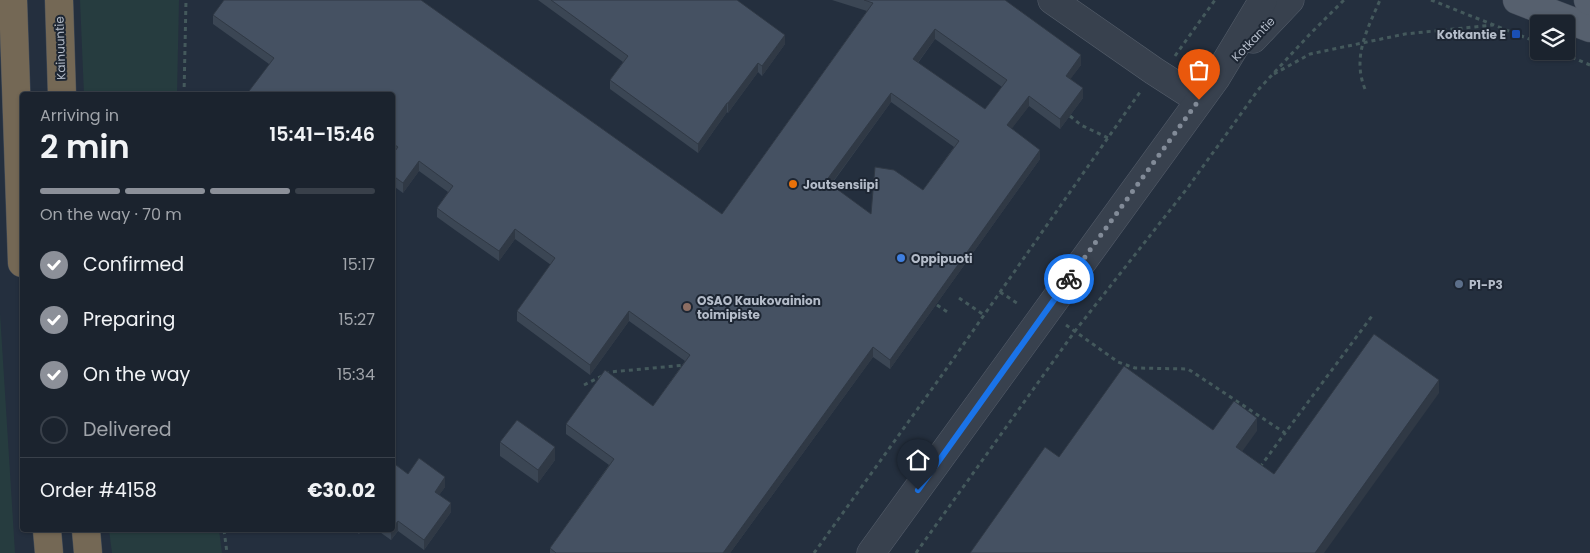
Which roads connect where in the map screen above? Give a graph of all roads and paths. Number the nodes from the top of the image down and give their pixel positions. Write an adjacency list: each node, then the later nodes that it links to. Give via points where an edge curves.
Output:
1 (13, 0): 27 (highway)
2 (59, 0): 22 (highway, Kainuuntie)
3 (186, 0): 23 (path)
4 (1052, 0): 18 (street)
5 (1215, 0): 18 (path, via 1166,69)
6 (1263, 0): 20 (street, Kotkantie)
7 (1290, 0): 20 (street, Kotkantie)
8 (1344, 0): 19 (path)
9 (1380, 0): 15 (path)
10 (1431, 0): 12 (path)
11 (1517, 0): 13 (main road)
12 (1493, 25): 14 (path); 15 (path, via 1405,34)
13 (1590, 28)
14 (1530, 40)
15 (1362, 43): 19 (path, via 1310,54); 21 (path, via 1360,76)
16 (1575, 59): 17 (path)
17 (1590, 65)
18 (1154, 72): 24 (street); 26 (path)
19 (1271, 76): 35 (path)
20 (1216, 78): 24 (street, Kotkantie)
21 (1365, 89)
22 (62, 92)
23 (184, 92)
24 (1199, 100): 34 (street, Kotkantie)
25 (1070, 116): 26 (path)
26 (1108, 138): 28 (path)
27 (20, 204)
28 (1000, 292): 32 (path); 34 (path)
29 (959, 298): 32 (path)
30 (937, 305): 31 (path)
31 (949, 313)
32 (984, 315): 46 (path)
33 (1372, 316): 38 (path)
34 (1041, 318): 35 (path, via 1061,320); 47 (street, Kotkantie)
35 (1075, 332): 38 (path, via 1118,362 1135,368 1188,368); 48 (path)
36 (690, 365): 37 (path, via 610,372)
37 (584, 384)
38 (1285, 433): 39 (path)
39 (1255, 473)
40 (46, 532): 43 (highway)
41 (86, 532): 44 (highway)
42 (224, 532): 45 (path)
43 (49, 553)
44 (88, 553)
45 (227, 553)
46 (814, 553)
47 (871, 553)
48 (916, 553)

